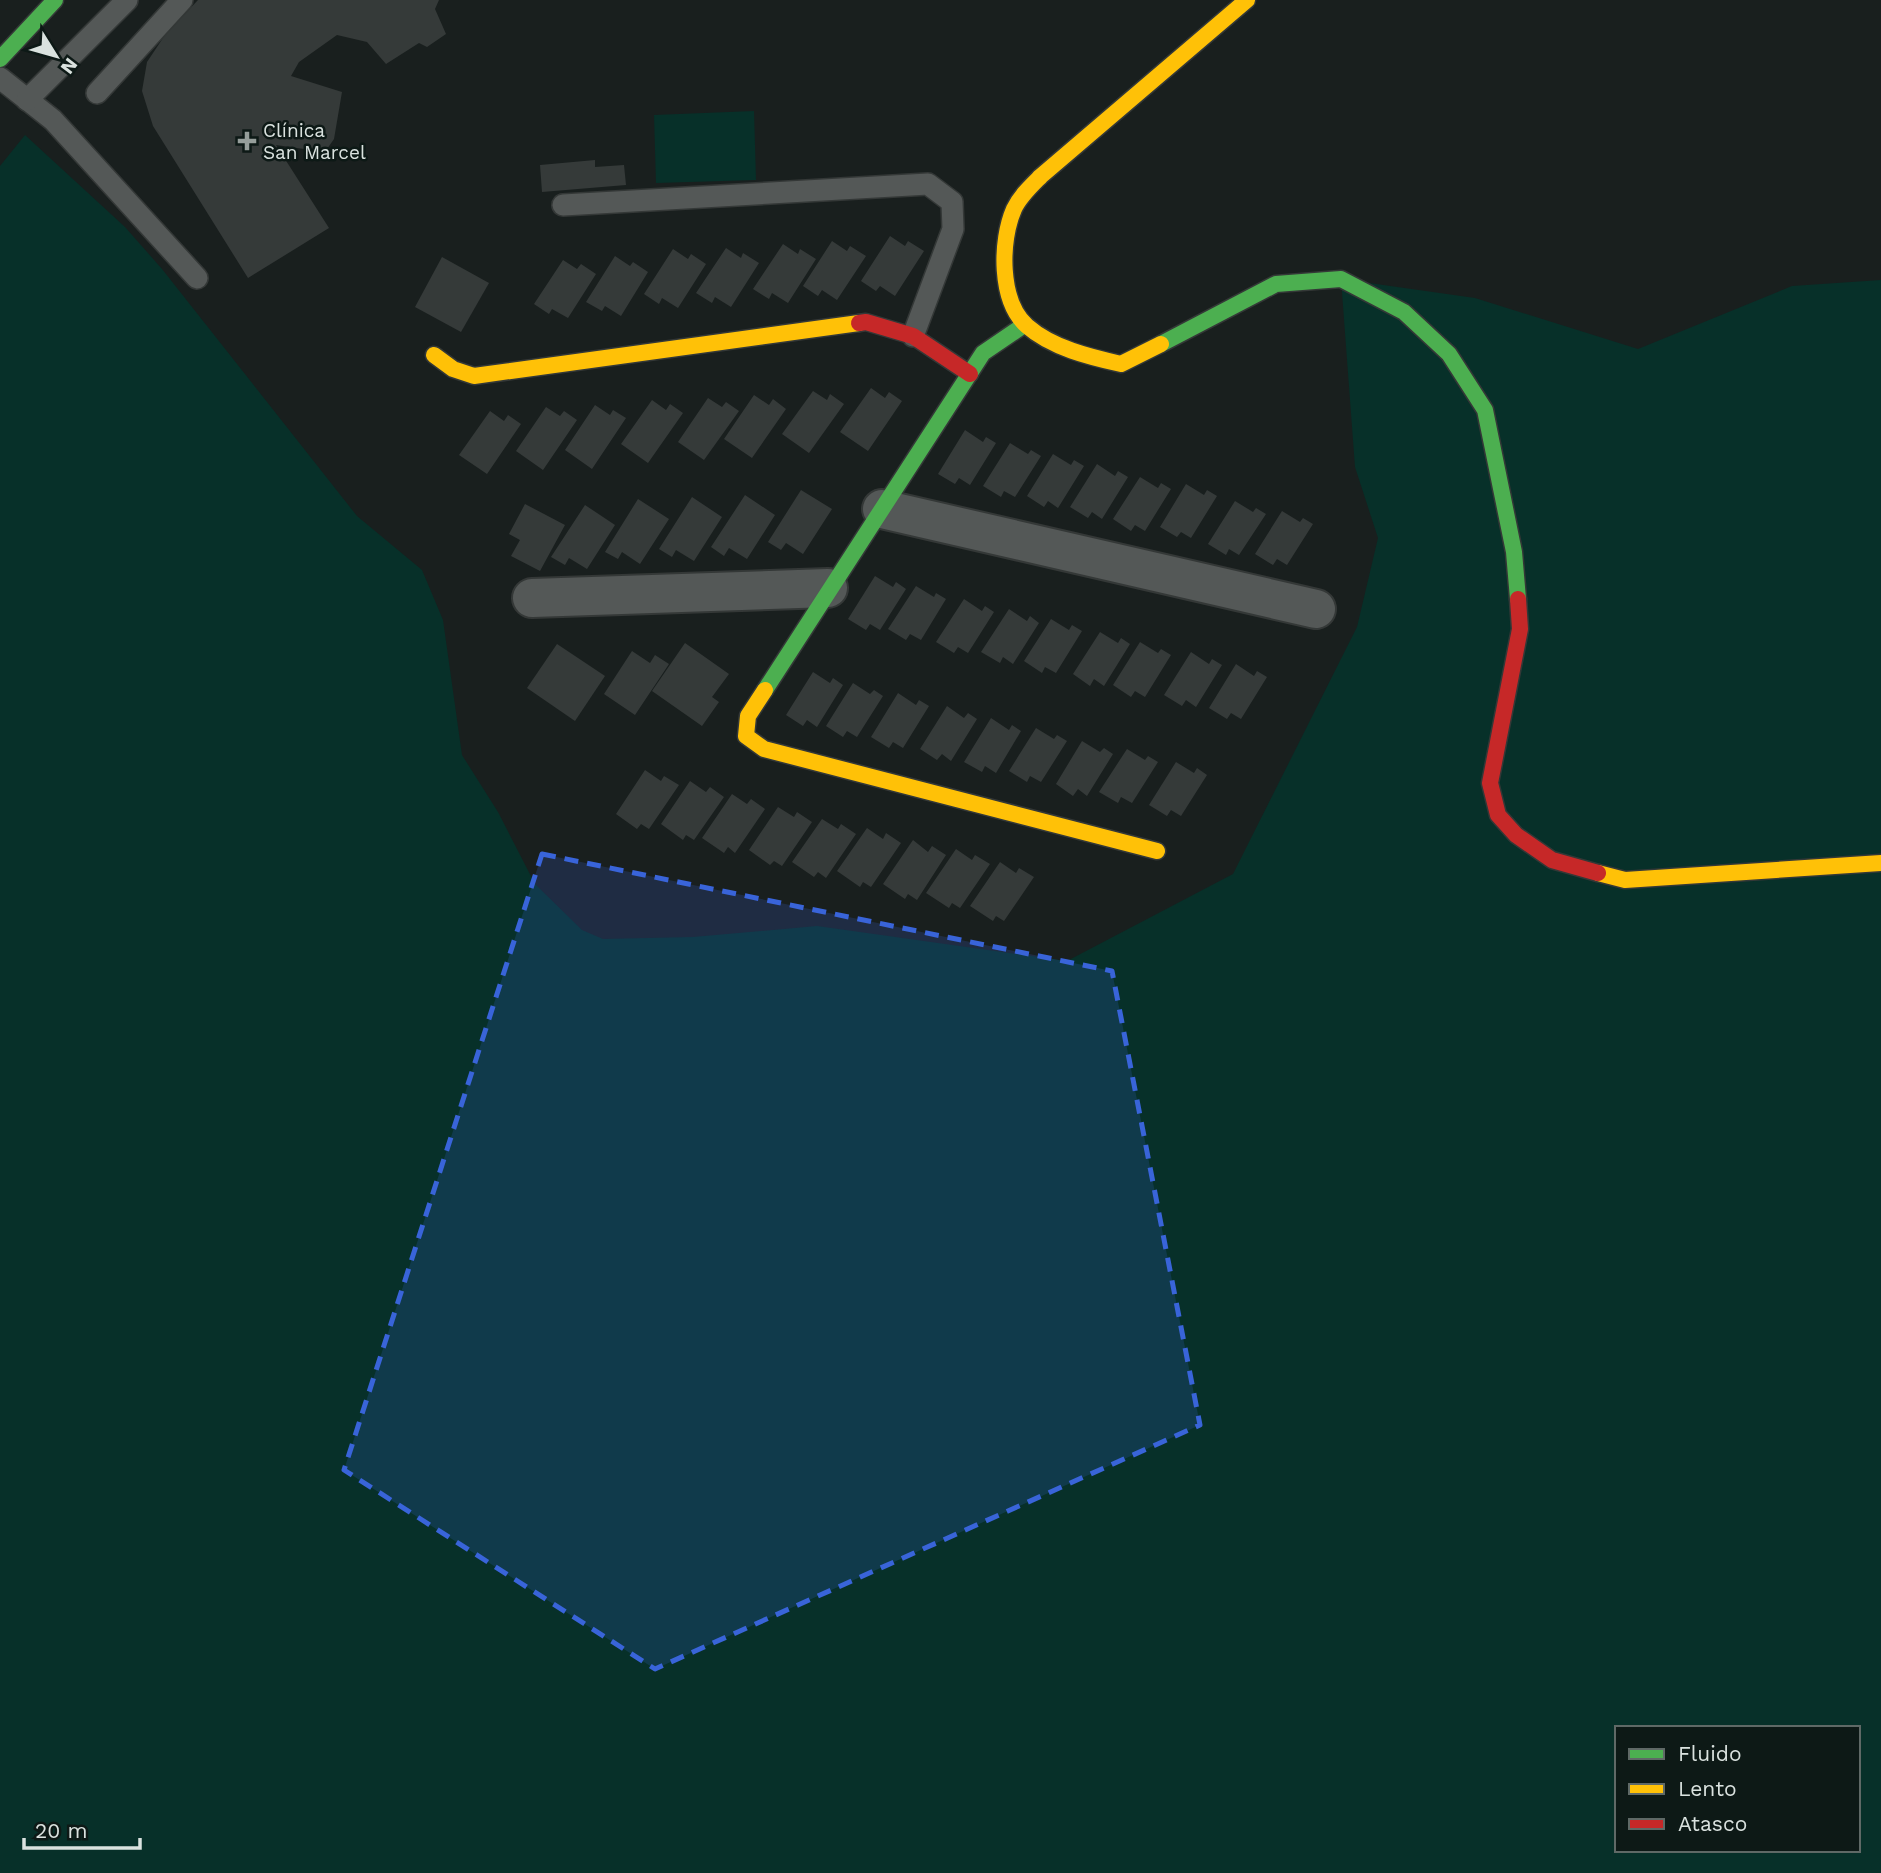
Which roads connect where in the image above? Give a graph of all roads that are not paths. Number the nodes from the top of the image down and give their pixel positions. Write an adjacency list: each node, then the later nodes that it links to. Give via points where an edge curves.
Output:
1 (55, 0): 5 (street)
2 (127, 0): 8 (lane)
3 (182, 0): 7 (lane)
4 (1247, 0): 11 (street, via 1041,176 1014,209 1006,286)
5 (0, 59)
6 (0, 78): 8 (lane)
7 (97, 93)
8 (27, 100): 10 (lane, via 53,120)
9 (564, 205): 12 (lane, via 928,184 952,202 953,229)
10 (197, 278)
11 (1024, 325): 14 (street, via 984,354); 20 (street, via 1095,358 1121,364 1276,284 1341,279 1404,312 1449,354 1485,410 1514,552 1520,629 1490,783 1498,815 1516,835 1552,860 1625,880)
12 (913, 335): 13 (street, via 866,322 474,376 453,369); 14 (street)
13 (434, 355)
14 (970, 374): 15 (street)
15 (882, 509): 16 (street); 18 (street)
16 (828, 588): 17 (street); 19 (street, via 748,716 746,736 764,749)
17 (531, 598)
18 (1316, 609)
19 (1157, 851)
20 (1881, 863)

